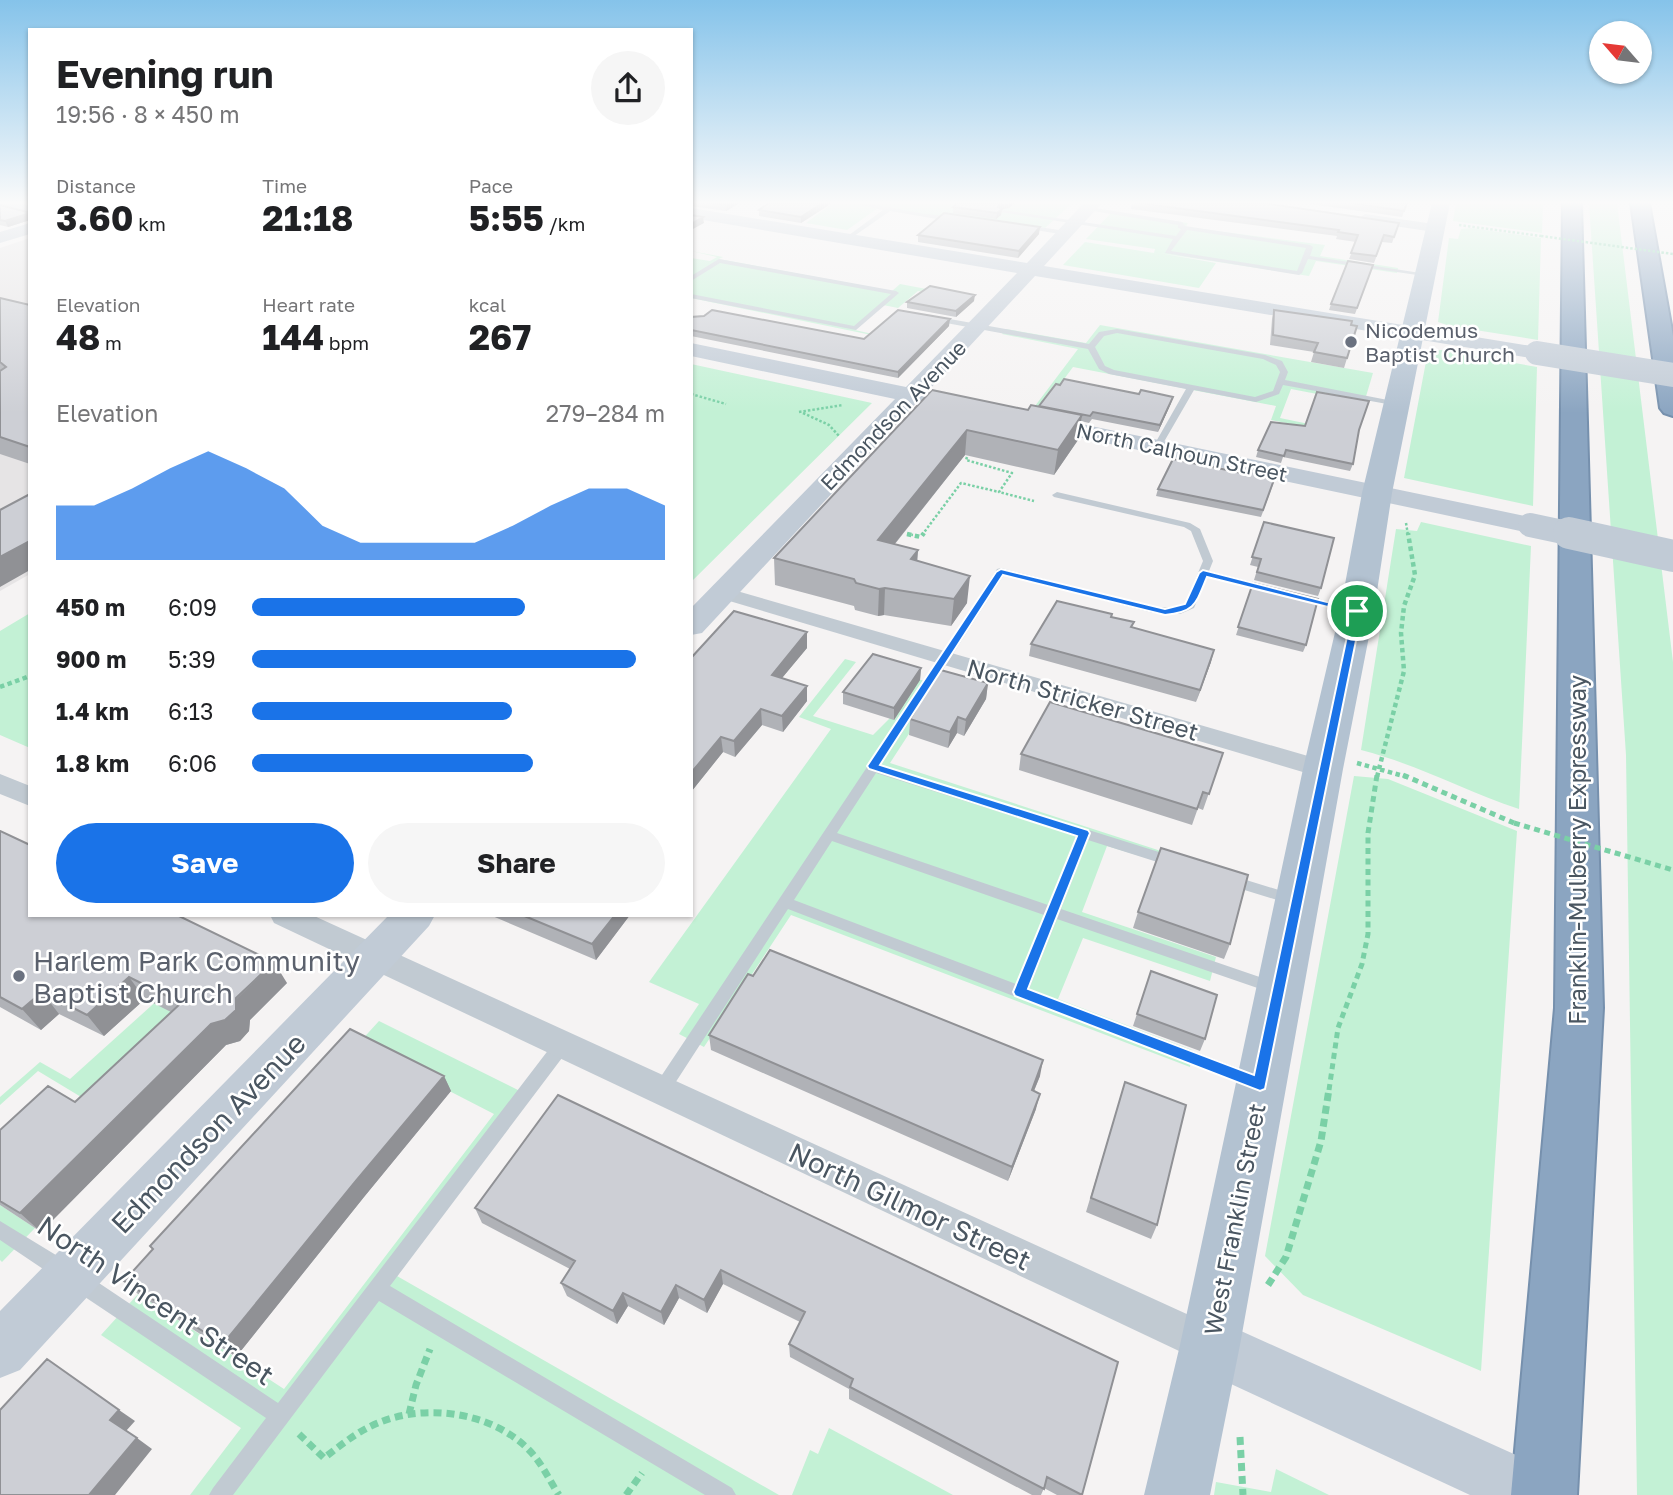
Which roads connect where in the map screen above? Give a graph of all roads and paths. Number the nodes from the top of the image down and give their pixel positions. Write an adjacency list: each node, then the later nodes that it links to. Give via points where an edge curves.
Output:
1 (784, 273): 9 (lane, via 896,293)
2 (1028, 273): 12 (main road, Edmondson Avenue)
3 (1055, 273): 13 (main road)
4 (1415, 273): 7 (lane)
5 (1573, 273): 79 (highway, Franklin-Mulberry Expressway, via 1579,1007)
6 (1651, 273): 24 (highway)
7 (1424, 274): 13 (main road, West Franklin Street)
8 (693, 296): 9 (lane, via 856,328)
9 (879, 308): 10 (lane)
10 (892, 310)
11 (919, 315): 12 (lane)
12 (977, 326): 14 (lane); 20 (main road, Edmondson Avenue)
13 (1412, 332): 16 (main road, bridge); 22 (main road, West Franklin Street)
14 (1091, 347): 17 (lane, via 1102,334 1117,331 1265,357 1283,367); 18 (lane, via 1105,369)
15 (693, 349): 20 (main road)
16 (1673, 375)
17 (1280, 382): 18 (lane, via 1276,392 1256,400); 22 (lane)
18 (1191, 388): 28 (lane)
19 (693, 395): 21 (path)
20 (912, 395): 25 (main road); 37 (main road, Edmondson Avenue)
21 (726, 404)
22 (1398, 404): 33 (main road, West Franklin Street)
23 (850, 405): 27 (path, via 799,412 829,425)
24 (1673, 408)
25 (989, 411)
26 (1016, 417): 28 (main road, North Calhoun Street)
27 (841, 438)
28 (1157, 447): 33 (main road, North Calhoun Street)
29 (967, 457): 30 (path, via 1012,473)
30 (999, 492): 32 (path); 34 (path, via 961,483 921,537)
31 (1057, 495): 36 (lane, via 1195,529 1208,561)
32 (1034, 501)
33 (1390, 504): 35 (main road, North Calhoun Street, bridge, via 1530,526); 38 (main road, West Franklin Street); 45 (path, via 1413,554 1415,575 1404,606 1404,671)
34 (907, 534)
35 (1673, 556)
36 (1203, 573): 38 (lane); 40 (lane, via 1190,606 1165,612 1001,572)
37 (723, 593): 39 (main road, Edmondson Avenue); 40 (street, North Stricker Street)
38 (1357, 611): 43 (main road, West Franklin Street)
39 (693, 624)
40 (944, 658): 43 (street, North Stricker Street); 44 (lane)
41 (28, 677): 42 (path)
42 (0, 687)
43 (1336, 765): 45 (path); 53 (main road, West Franklin Street)
44 (873, 766): 48 (lane); 49 (lane)
45 (1378, 768): 51 (path, bridge, via 1514,823); 66 (path, via 1368,833 1368,934 1362,964 1338,1028 1321,1141 1286,1257)
46 (0, 783): 47 (street)
47 (28, 796)
48 (1084, 833): 50 (lane); 55 (lane)
49 (828, 835): 54 (lane); 55 (lane)
50 (1188, 866)
51 (1673, 870)
52 (1214, 875): 53 (lane)
53 (1297, 901): 59 (main road, West Franklin Street)
54 (784, 902): 60 (lane); 63 (lane)
55 (1052, 912): 59 (lane); 60 (lane)
56 (288, 917): 58 (street, North Gilmor Street)
57 (413, 917): 58 (main road, Edmondson Avenue)
58 (375, 957): 61 (street, North Gilmor Street); 65 (main road, Edmondson Avenue)
59 (1279, 989): 62 (main road, West Franklin Street)
60 (1020, 992): 62 (lane)
61 (562, 1045): 63 (street, North Gilmor Street); 67 (lane)
62 (1260, 1084): 70 (main road, West Franklin Street)
63 (661, 1090): 70 (street, North Gilmor Street)
64 (0, 1230): 65 (lane, North Vincent Street)
65 (71, 1276): 69 (main road, Edmondson Avenue); 72 (lane, North Vincent Street)
66 (1266, 1288)
67 (377, 1289): 68 (lane); 72 (lane)
68 (444, 1327): 71 (path, via 425,1358); 75 (lane)
69 (0, 1350)
70 (1229, 1354): 76 (main road, West Franklin Street); 77 (path); 78 (main road, North Gilmor Street)
71 (409, 1414): 72 (path, via 352,1435 324,1458); 74 (path, via 443,1413 477,1420 509,1434 529,1451)
72 (280, 1416): 73 (lane)
73 (220, 1495)
74 (559, 1495)
75 (725, 1495)
76 (1177, 1495)
77 (1243, 1495)
78 (1537, 1495)
79 (1544, 1495)

